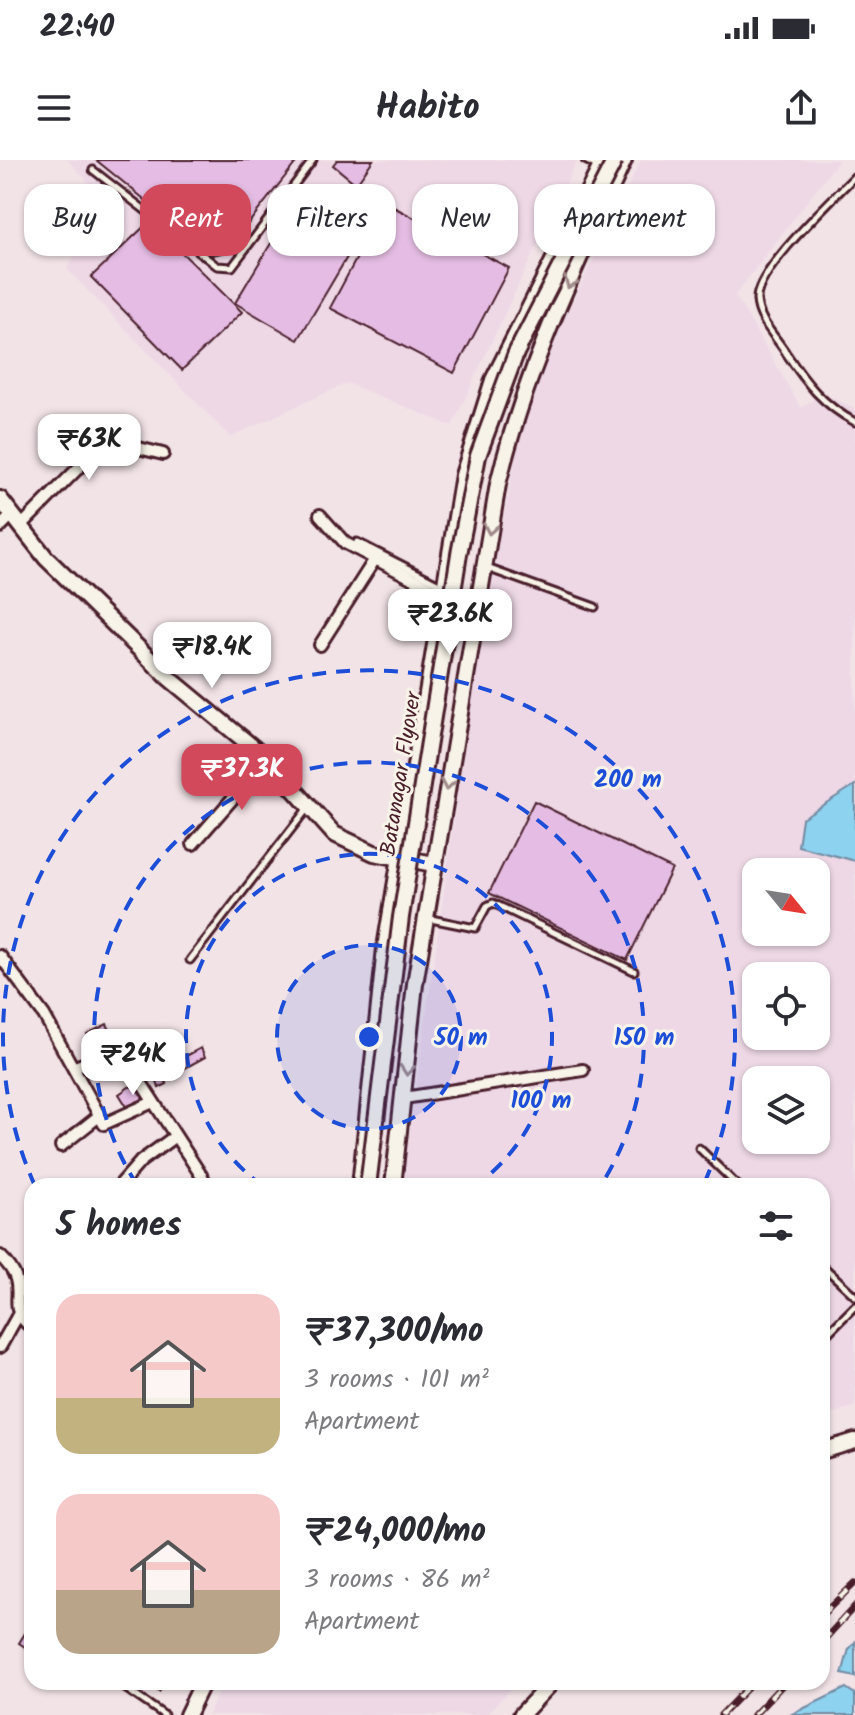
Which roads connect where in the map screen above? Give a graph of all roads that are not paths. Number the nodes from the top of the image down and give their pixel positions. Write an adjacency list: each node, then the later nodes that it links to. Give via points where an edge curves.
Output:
1 (313, 160): 6 (lane, via 232,267 217,266)
2 (585, 160): 5 (lane)
3 (615, 160): 40 (street, Batanagar Flyover, bridge, via 516,353 478,456 401,917)
4 (624, 160): 16 (street, one-way to 16, via 520,406 498,484)
5 (602, 164): 17 (street, via 478,419)
6 (93, 170)
7 (855, 176): 8 (lane, via 764,277 757,298 766,324 810,389)
8 (855, 422)
9 (163, 454): 12 (street, via 106,440)
10 (0, 499): 12 (street)
11 (320, 515): 15 (street, via 345,543)
12 (16, 521): 13 (street); 20 (street, via 46,558 169,678)
13 (0, 527)
14 (357, 542): 17 (lane)
15 (375, 559): 17 (street); 19 (street)
16 (484, 567): 18 (lane); 24 (street, one-way to 24)
17 (443, 590): 23 (street)
18 (595, 607)
19 (320, 645)
20 (267, 759): 21 (street); 22 (street)
21 (308, 808): 23 (street, via 350,844); 27 (lane)
22 (193, 844)
23 (398, 858): 24 (street); 39 (street)
24 (434, 864): 25 (street)
25 (425, 917): 28 (lane, via 475,928 493,903); 31 (street, one-way to 31)
26 (0, 956): 29 (street)
27 (190, 960)
28 (634, 971)
29 (75, 1067): 32 (street, via 120,1050); 33 (street)
30 (583, 1070): 31 (street)
31 (404, 1098): 41 (street)
32 (153, 1102): 33 (street, via 104,1124); 34 (street)
33 (99, 1116): 35 (street)
34 (174, 1137): 37 (street); 38 (street)
35 (61, 1146)
36 (699, 1148): 42 (lane)
37 (126, 1178)
38 (202, 1178)
39 (361, 1178)
40 (369, 1178)
41 (394, 1178)
42 (730, 1178)
43 (0, 1256): 47 (street, via 19,1279)
44 (830, 1273): 45 (lane)
45 (855, 1296)
46 (855, 1306): 49 (lane)
47 (18, 1315): 48 (street); 50 (street)
48 (24, 1321)
49 (830, 1331)
50 (0, 1347)
51 (855, 1441): 52 (street)
52 (830, 1449)
53 (128, 1690): 57 (lane)
54 (190, 1690): 58 (street)
55 (199, 1690): 59 (street)
56 (544, 1690): 60 (street)
57 (164, 1715)
58 (178, 1715)
59 (187, 1715)
60 (521, 1715)

